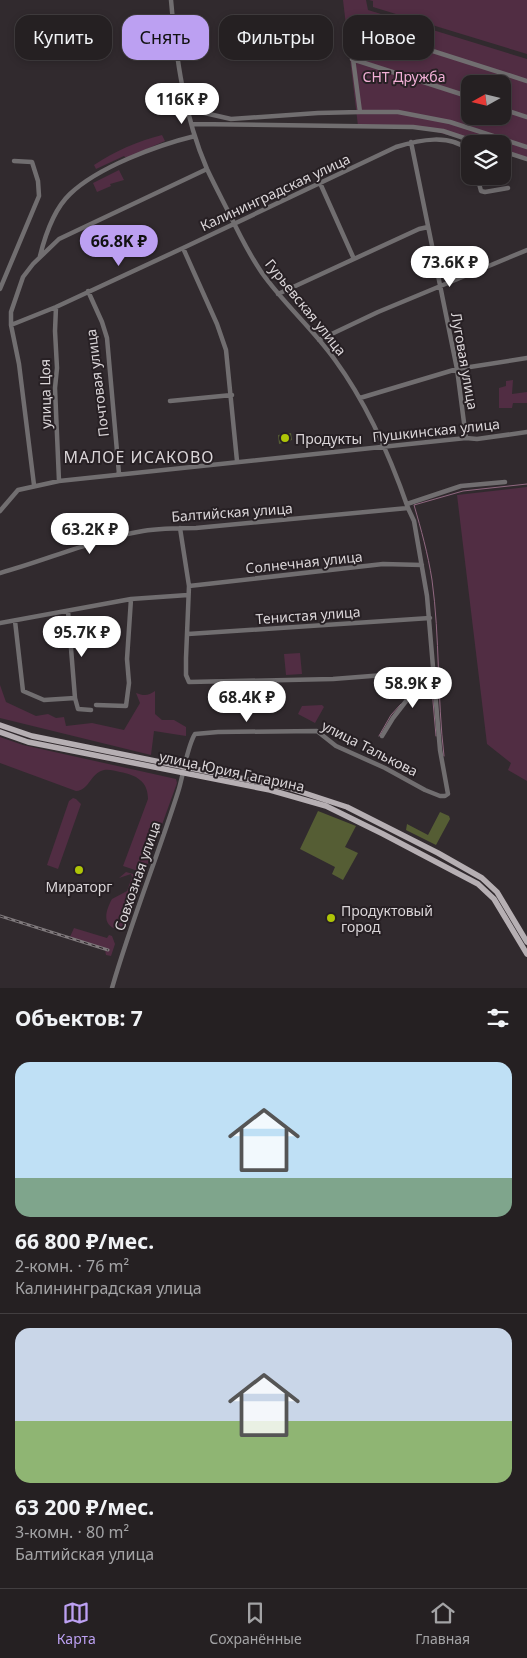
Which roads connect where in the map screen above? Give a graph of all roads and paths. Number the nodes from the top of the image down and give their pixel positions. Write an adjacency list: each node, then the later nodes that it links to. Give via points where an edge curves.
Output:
1 (171, 0): 7 (street, Гурьевская улица)
2 (434, 51): 5 (street)
3 (352, 60): 8 (street)
4 (355, 60): 6 (street)
5 (527, 81)
6 (461, 94)
7 (187, 109): 8 (street, via 231,119); 11 (street, Гурьевская улица)
8 (360, 112): 16 (street, via 398,112 450,122)
9 (511, 112): 10 (street)
10 (527, 117)
11 (192, 124): 12 (street, Гурьевская улица); 13 (street, via 412,127)
12 (195, 136): 20 (street, Гурьевская улица); 28 (street, via 136,156 93,177 69,195 44,240)
13 (461, 137)
14 (411, 142): 15 (street, Калининградская улица, via 442,140); 21 (street, Калининградская улица); 25 (street, Луговая улица)
15 (461, 146)
16 (527, 147)
17 (511, 154): 18 (street)
18 (527, 159)
19 (14, 161): 31 (street, via 32,162 39,196)
20 (207, 169): 24 (street, Гурьевская улица); 28 (street, via 59,239)
21 (320, 183): 24 (street, Калининградская улица); 29 (street)
22 (478, 185): 23 (street, via 485,192)
23 (508, 188)
24 (234, 223): 26 (street, Калининградская улица); 33 (street, Гурьевская улица, via 248,252)
25 (428, 227): 29 (street); 30 (street, Луговая улица)
26 (183, 248): 32 (street, Калининградская улица); 39 (street, via 226,350)
27 (527, 250): 30 (street)
28 (40, 258): 35 (street, via 23,277)
29 (354, 259): 33 (street)
30 (440, 287): 36 (street); 38 (street, Луговая улица)
31 (0, 288)
32 (88, 291): 34 (street, Калининградская улица); 46 (street, Почтовая улица, via 106,338)
33 (278, 294): 36 (street, Гурьевская улица)
34 (56, 307): 35 (street, Калининградская улица); 47 (street, улица Цоя)
35 (11, 325): 49 (street)
36 (319, 340): 40 (street, Гурьевская улица)
37 (527, 358): 38 (street)
38 (457, 369): 40 (street); 43 (street, Луговая улица)
39 (232, 395): 41 (street); 45 (street)
40 (360, 398): 44 (street, Гурьевская улица)
41 (170, 401)
42 (527, 432): 43 (street, Пушкинская улица)
43 (466, 438): 44 (street, Пушкинская улица)
44 (385, 446): 45 (street, Пушкинская улица); 50 (street, Гурьевская улица)
45 (237, 461): 46 (street, Пушкинская улица)
46 (119, 474): 47 (street, Пушкинская улица)
47 (59, 481): 49 (street, Пушкинская улица)
48 (505, 482): 50 (street, Балтийская улица, via 462,486)
49 (34, 485): 51 (street, Пушкинская улица, via 18,490)
50 (408, 508): 52 (street, Балтийская улица); 53 (street, Гурьевская улица, via 414,521)
51 (0, 511)
52 (180, 528): 54 (street, Балтийская улица, via 112,538); 55 (street)
53 (422, 565): 55 (street, Солнечная улица, via 383,564); 59 (street, Гурьевская улица)
54 (0, 573)
55 (189, 586): 56 (street)
56 (188, 595): 57 (street); 62 (street)
57 (131, 599): 58 (street); 65 (street, via 126,706)
58 (68, 611): 60 (street); 64 (street)
59 (430, 618): 62 (street, Тенистая улица); 63 (street, Гурьевская улица)
60 (15, 621): 61 (street); 64 (street, via 23,691 44,700)
61 (0, 623)
62 (188, 634): 63 (street, via 186,666 189,682 333,679)
63 (435, 671): 69 (street, via 428,674); 71 (street, Гурьевская улица, via 440,750)
64 (75, 698): 66 (street, via 78,709)
65 (96, 705)
66 (91, 710)
67 (0, 725): 70 (main road, улица Юрия Гагарина, via 32,736)
68 (0, 732): 70 (main road, улица Юрия Гагарина, via 28,742)
69 (382, 736)
70 (185, 769): 71 (street, улица Талькова, via 195,734 317,731 336,746 432,793 445,796); 72 (main road, улица Юрия Гагарина, via 310,794 377,821 470,870 488,883 497,892); 73 (main road, улица Юрия Гагарина, via 326,806 468,877 494,899); 74 (street, Совхозная улица)
71 (448, 790)
72 (527, 942)
73 (527, 954)
74 (112, 988)

